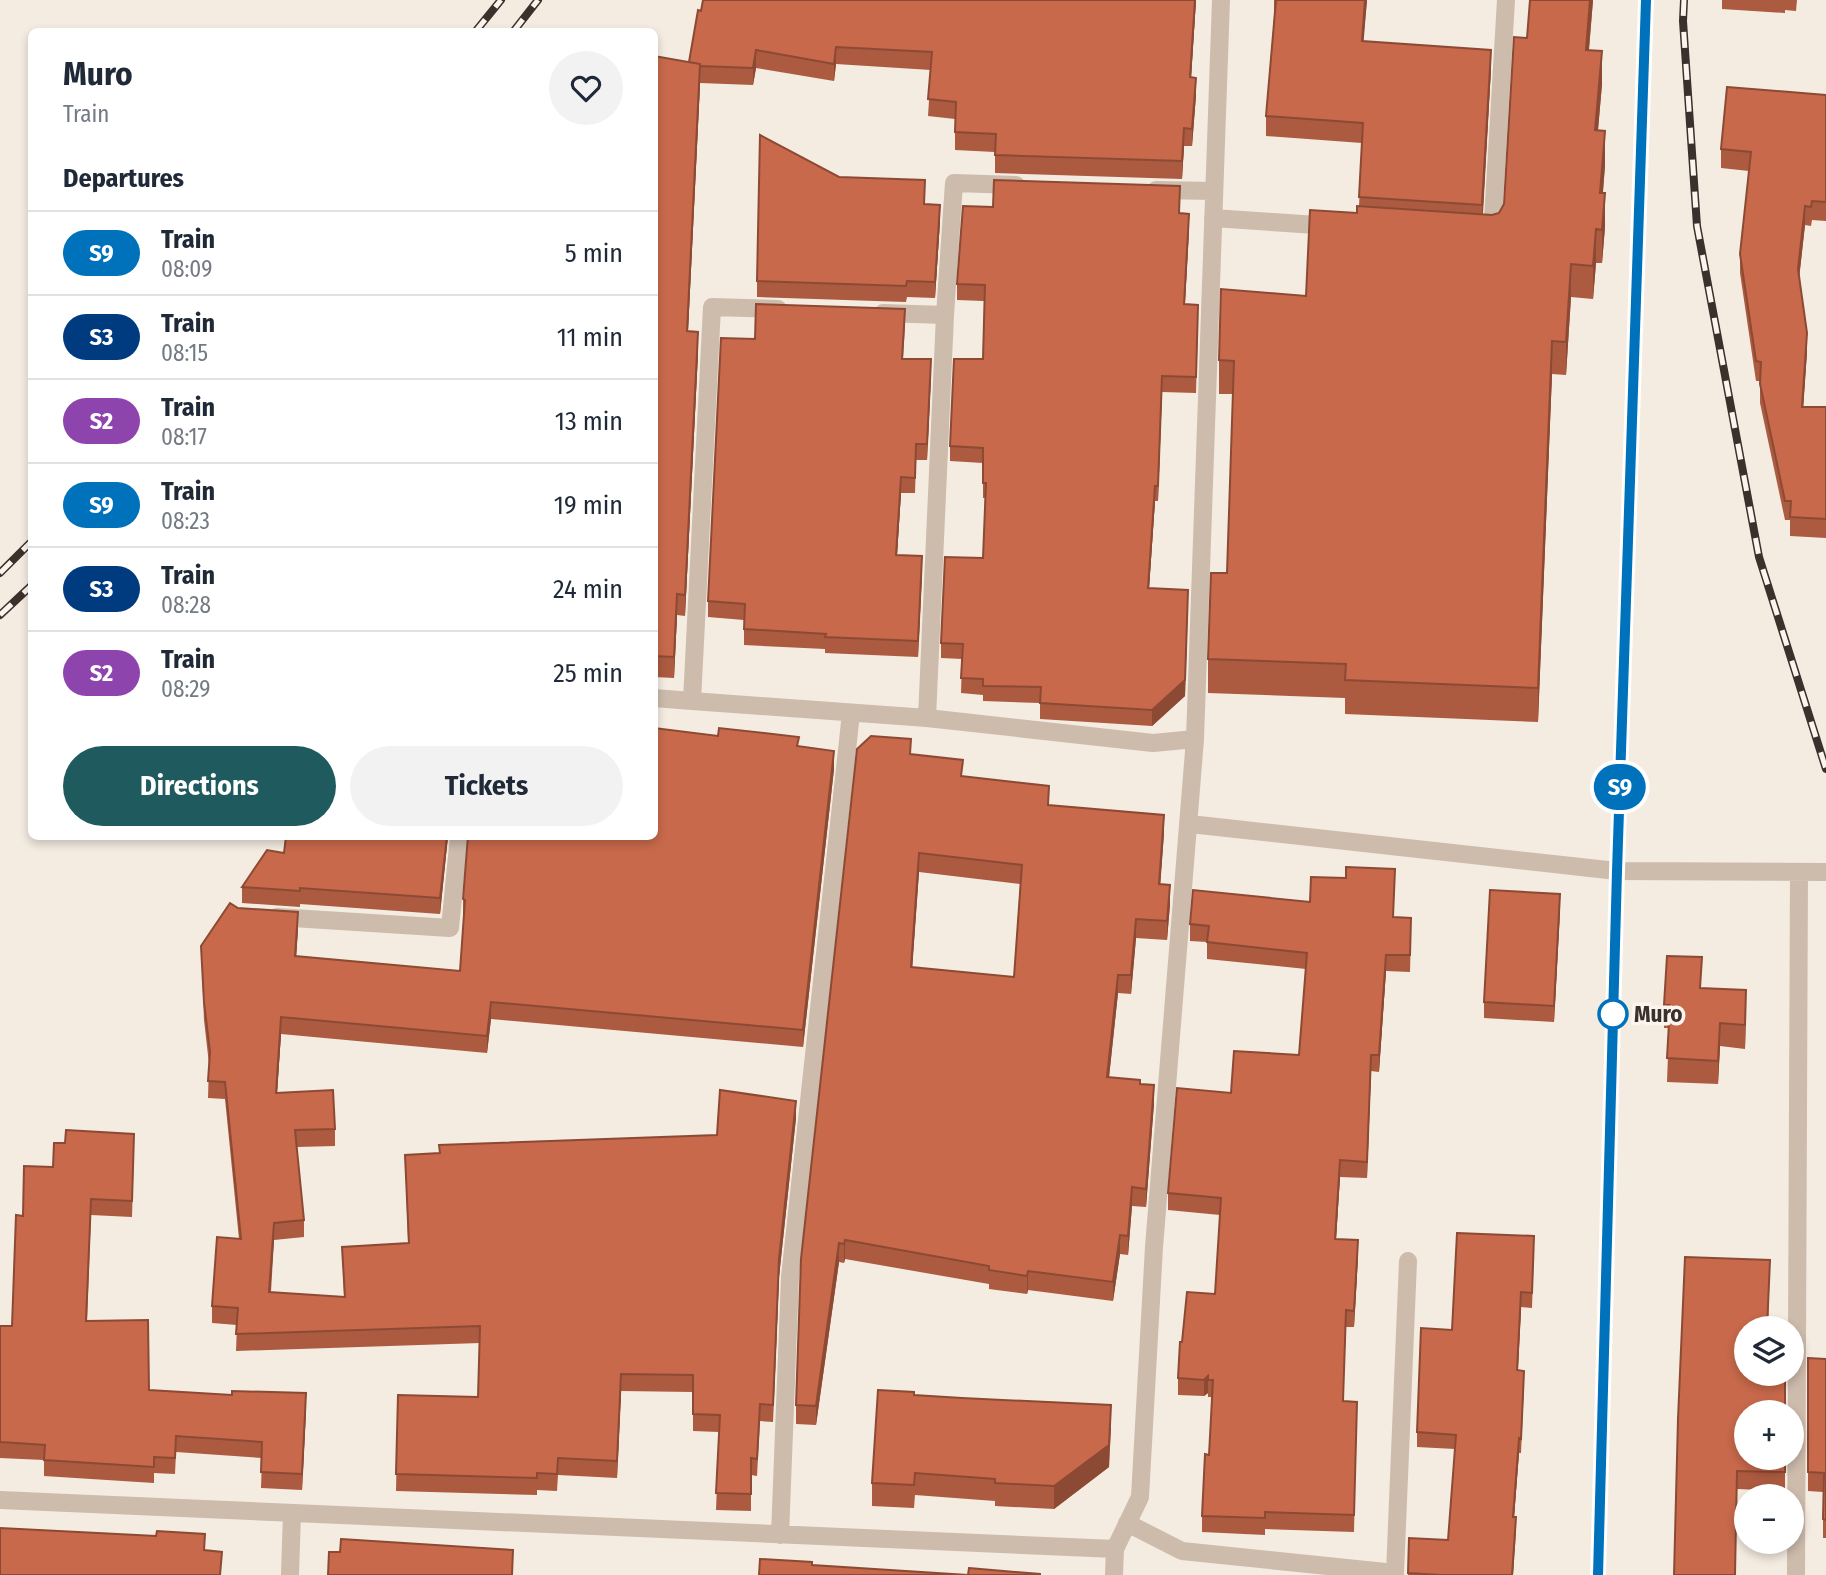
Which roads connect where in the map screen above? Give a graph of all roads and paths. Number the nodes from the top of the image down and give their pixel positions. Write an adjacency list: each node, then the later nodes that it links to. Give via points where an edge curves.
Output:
1 (1221, 0): 5 (street)
2 (1506, 0): 8 (street, via 1493,237)
3 (1036, 186): 11 (street, via 954,183)
4 (1145, 189): 5 (street)
5 (1213, 191): 6 (street)
6 (1213, 218): 7 (street); 16 (street)
7 (1346, 227)
8 (1480, 236)
9 (794, 310): 13 (street, via 712,307)
10 (863, 312): 11 (street)
11 (945, 315): 15 (street)
12 (658, 698): 13 (street)
13 (692, 701): 14 (street)
14 (851, 713): 15 (street); 26 (street, via 790,1277)
15 (927, 719): 16 (street, via 1153,743)
16 (1195, 739): 17 (street)
17 (1190, 824): 19 (street, via 1617,871); 25 (street, via 1154,1247 1140,1497)
18 (459, 840): 21 (street, via 450,928)
19 (1799, 872): 20 (street); 30 (street)
20 (1826, 872)
21 (265, 916)
22 (1408, 1261): 25 (street, via 1395,1573 1182,1550)
23 (0, 1500): 24 (street)
24 (292, 1513): 26 (street); 28 (street)
25 (1127, 1523): 27 (street)
26 (780, 1535): 27 (street)
27 (1115, 1549): 29 (street)
28 (290, 1575)
29 (1114, 1575)
30 (1796, 1575)

